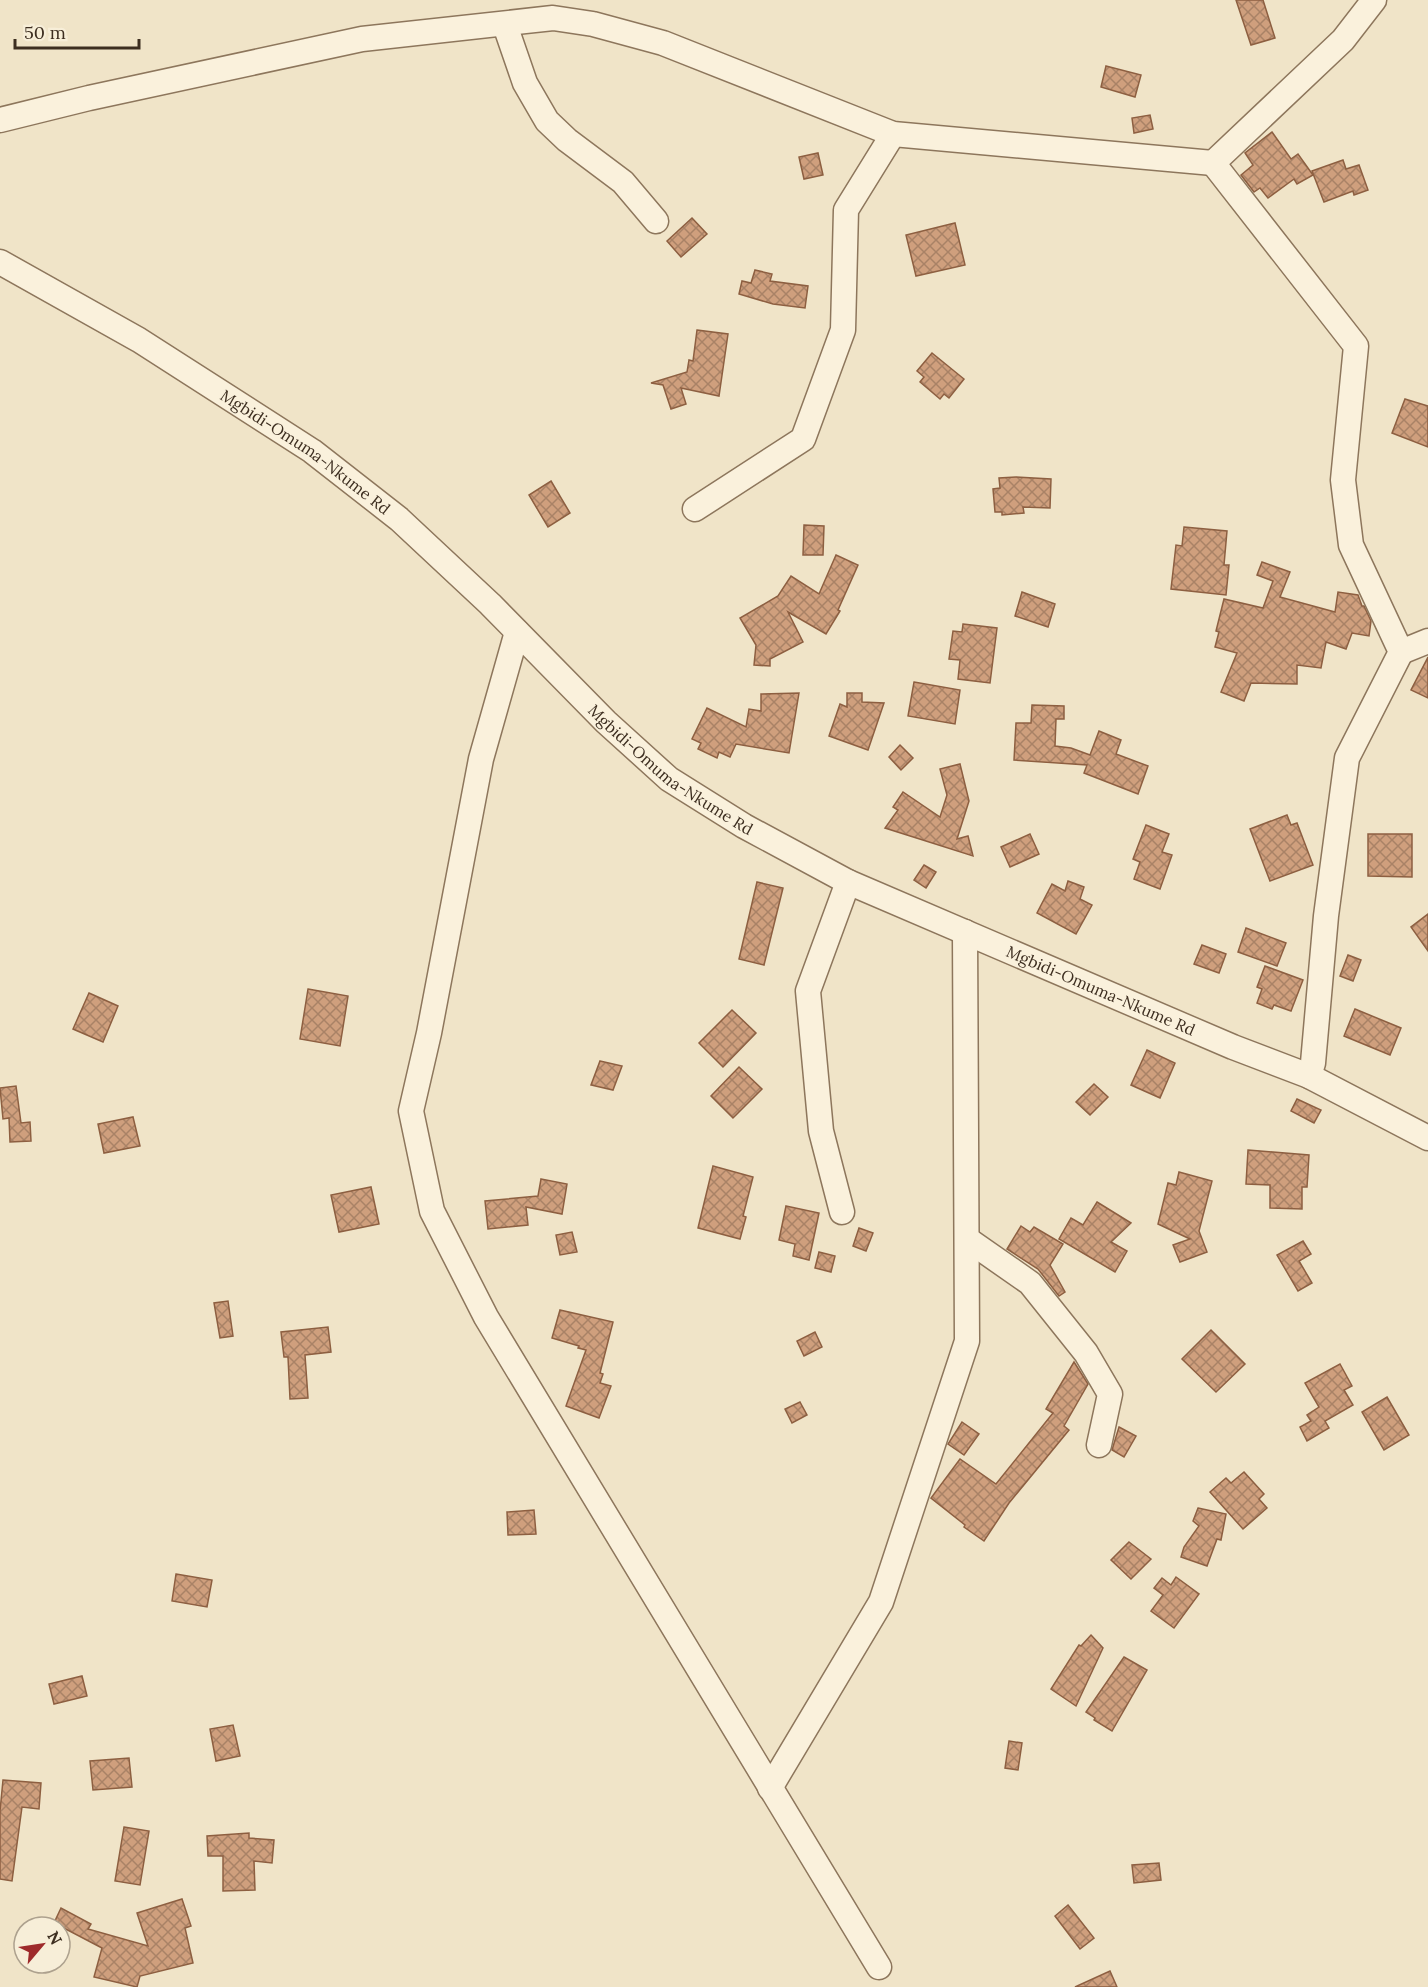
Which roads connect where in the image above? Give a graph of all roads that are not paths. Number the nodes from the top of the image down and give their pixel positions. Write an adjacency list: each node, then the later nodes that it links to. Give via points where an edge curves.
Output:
1 (1374, 0): 6 (street, via 1343,40)
2 (550, 9): 3 (street); 5 (street, via 663,43)
3 (505, 25): 4 (street, via 362,39); 7 (street, via 525,83 547,121 623,182)
4 (0, 120)
5 (893, 134): 6 (street); 9 (street, via 846,210 843,330 802,439)
6 (1213, 163): 12 (street, via 1356,346 1343,480 1351,544)
7 (656, 221)
8 (0, 262): 10 (street, Mgbidi-Omuma-Nkume Rd, via 140,340 312,451 399,519)
9 (695, 509)
10 (517, 632): 13 (street, Mgbidi-Omuma-Nkume Rd, via 606,723 669,779 744,826); 20 (street, via 481,759 411,1112 432,1211 486,1317)
11 (1428, 641): 12 (street)
12 (1401, 652): 15 (street, via 1347,758)
13 (848, 882): 14 (street, Mgbidi-Omuma-Nkume Rd); 17 (street, via 808,991 821,1131)
14 (965, 932): 15 (street, Mgbidi-Omuma-Nkume Rd); 18 (street)
15 (1309, 1076): 16 (street, Mgbidi-Omuma-Nkume Rd)
16 (1428, 1138)
17 (842, 1212)
18 (967, 1239): 19 (street, via 1030,1283 1086,1353 1110,1394); 20 (street, via 967,1341 881,1602)
19 (1099, 1445)
20 (770, 1788): 21 (street)
21 (879, 1967)

